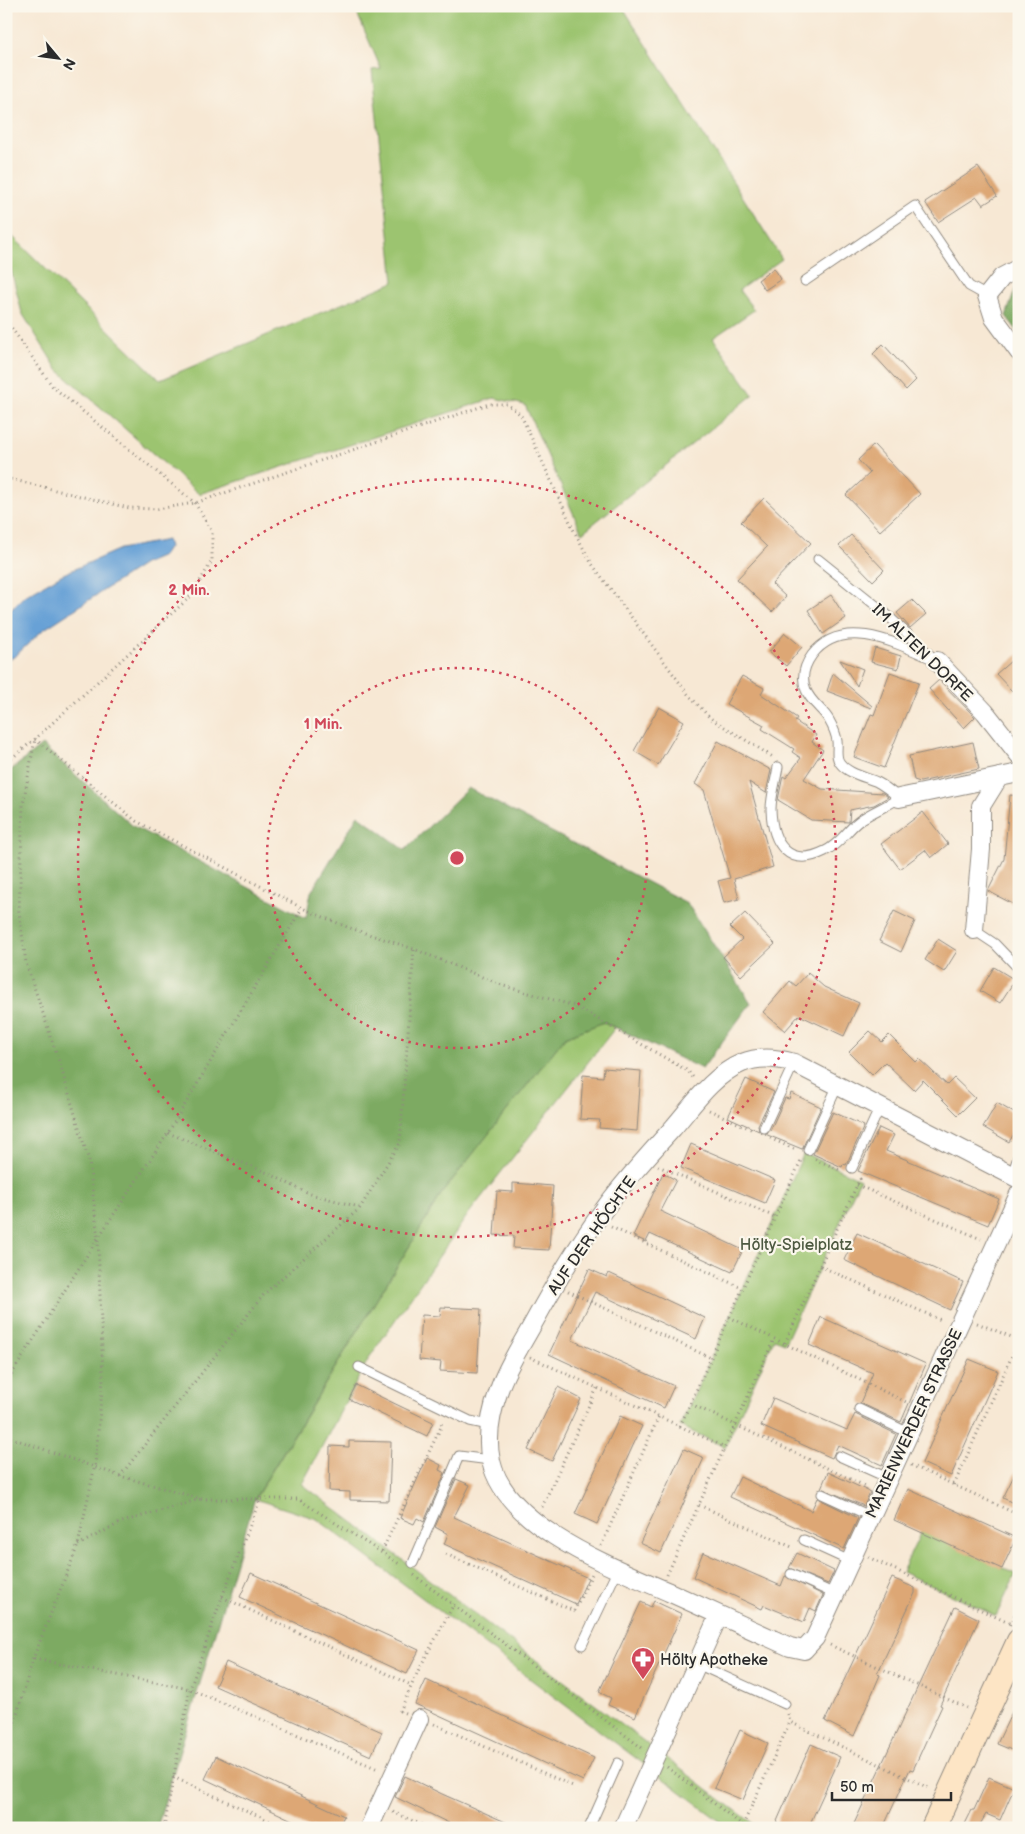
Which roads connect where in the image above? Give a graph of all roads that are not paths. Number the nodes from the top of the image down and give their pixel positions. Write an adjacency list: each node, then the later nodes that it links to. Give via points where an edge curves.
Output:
1 (1019, 268): 3 (street, via 1002,277)
2 (805, 281): 3 (lane, via 915,206 969,286)
3 (987, 296): 4 (street, via 994,318)
4 (1019, 352)
5 (818, 559): 6 (lane, IM ALTEN DORFE, via 884,612)
6 (937, 661): 7 (street, IM ALTEN DORFE, via 985,712); 11 (lane, via 882,639 846,634 835,636 820,646 806,666 803,679 806,692 835,732 840,763)
7 (1019, 755)
8 (778, 767): 11 (lane, via 771,808 776,835 786,853 802,859 826,851 859,821)
9 (1019, 773): 10 (street)
10 (999, 777): 11 (street); 12 (street, via 981,806)
11 (899, 798)
12 (974, 930): 13 (lane, via 995,944)
13 (1019, 969)
14 (794, 1063): 15 (street, AUF DER HÖCHTE); 17 (lane); 25 (street, AUF DER HÖCHTE, via 761,1058 742,1063 722,1075 644,1160 597,1221 555,1285 499,1389)
15 (838, 1085): 16 (street, AUF DER HÖCHTE); 18 (lane)
16 (880, 1107): 20 (lane); 21 (street, AUF DER HÖCHTE)
17 (761, 1130)
18 (806, 1152)
19 (1019, 1154): 21 (lane)
20 (849, 1172)
21 (1015, 1177)
22 (1019, 1194): 26 (street, MARIENWERDER STRASSE)
23 (359, 1367): 25 (lane, via 470,1421)
24 (859, 1409): 26 (lane)
25 (489, 1425): 28 (street, AUF DER HÖCHTE)
26 (909, 1432): 29 (street, MARIENWERDER STRASSE)
27 (839, 1456): 29 (lane)
28 (490, 1460): 34 (lane, via 459,1456); 35 (street, AUF DER HÖCHTE, via 498,1480 516,1505 535,1521)
29 (884, 1485): 31 (street, MARIENWERDER STRASSE)
30 (822, 1494): 31 (lane)
31 (870, 1516): 33 (street, MARIENWERDER STRASSE)
32 (804, 1540): 33 (lane)
33 (852, 1556): 37 (street, MARIENWERDER STRASSE)
34 (413, 1563)
35 (618, 1569): 38 (street, AUF DER HÖCHTE); 40 (lane)
36 (791, 1574): 37 (lane)
37 (835, 1594): 41 (street, MARIENWERDER STRASSE)
38 (719, 1615): 41 (street, AUF DER HÖCHTE, via 790,1647); 42 (street)
39 (1019, 1641): 49 (street)
40 (582, 1644)
41 (809, 1644)
42 (697, 1664): 43 (lane); 48 (street)
43 (785, 1704)
44 (419, 1719): 46 (street)
45 (618, 1763): 47 (lane)
46 (369, 1828)
47 (589, 1828)
48 (623, 1828)
49 (933, 1828)

